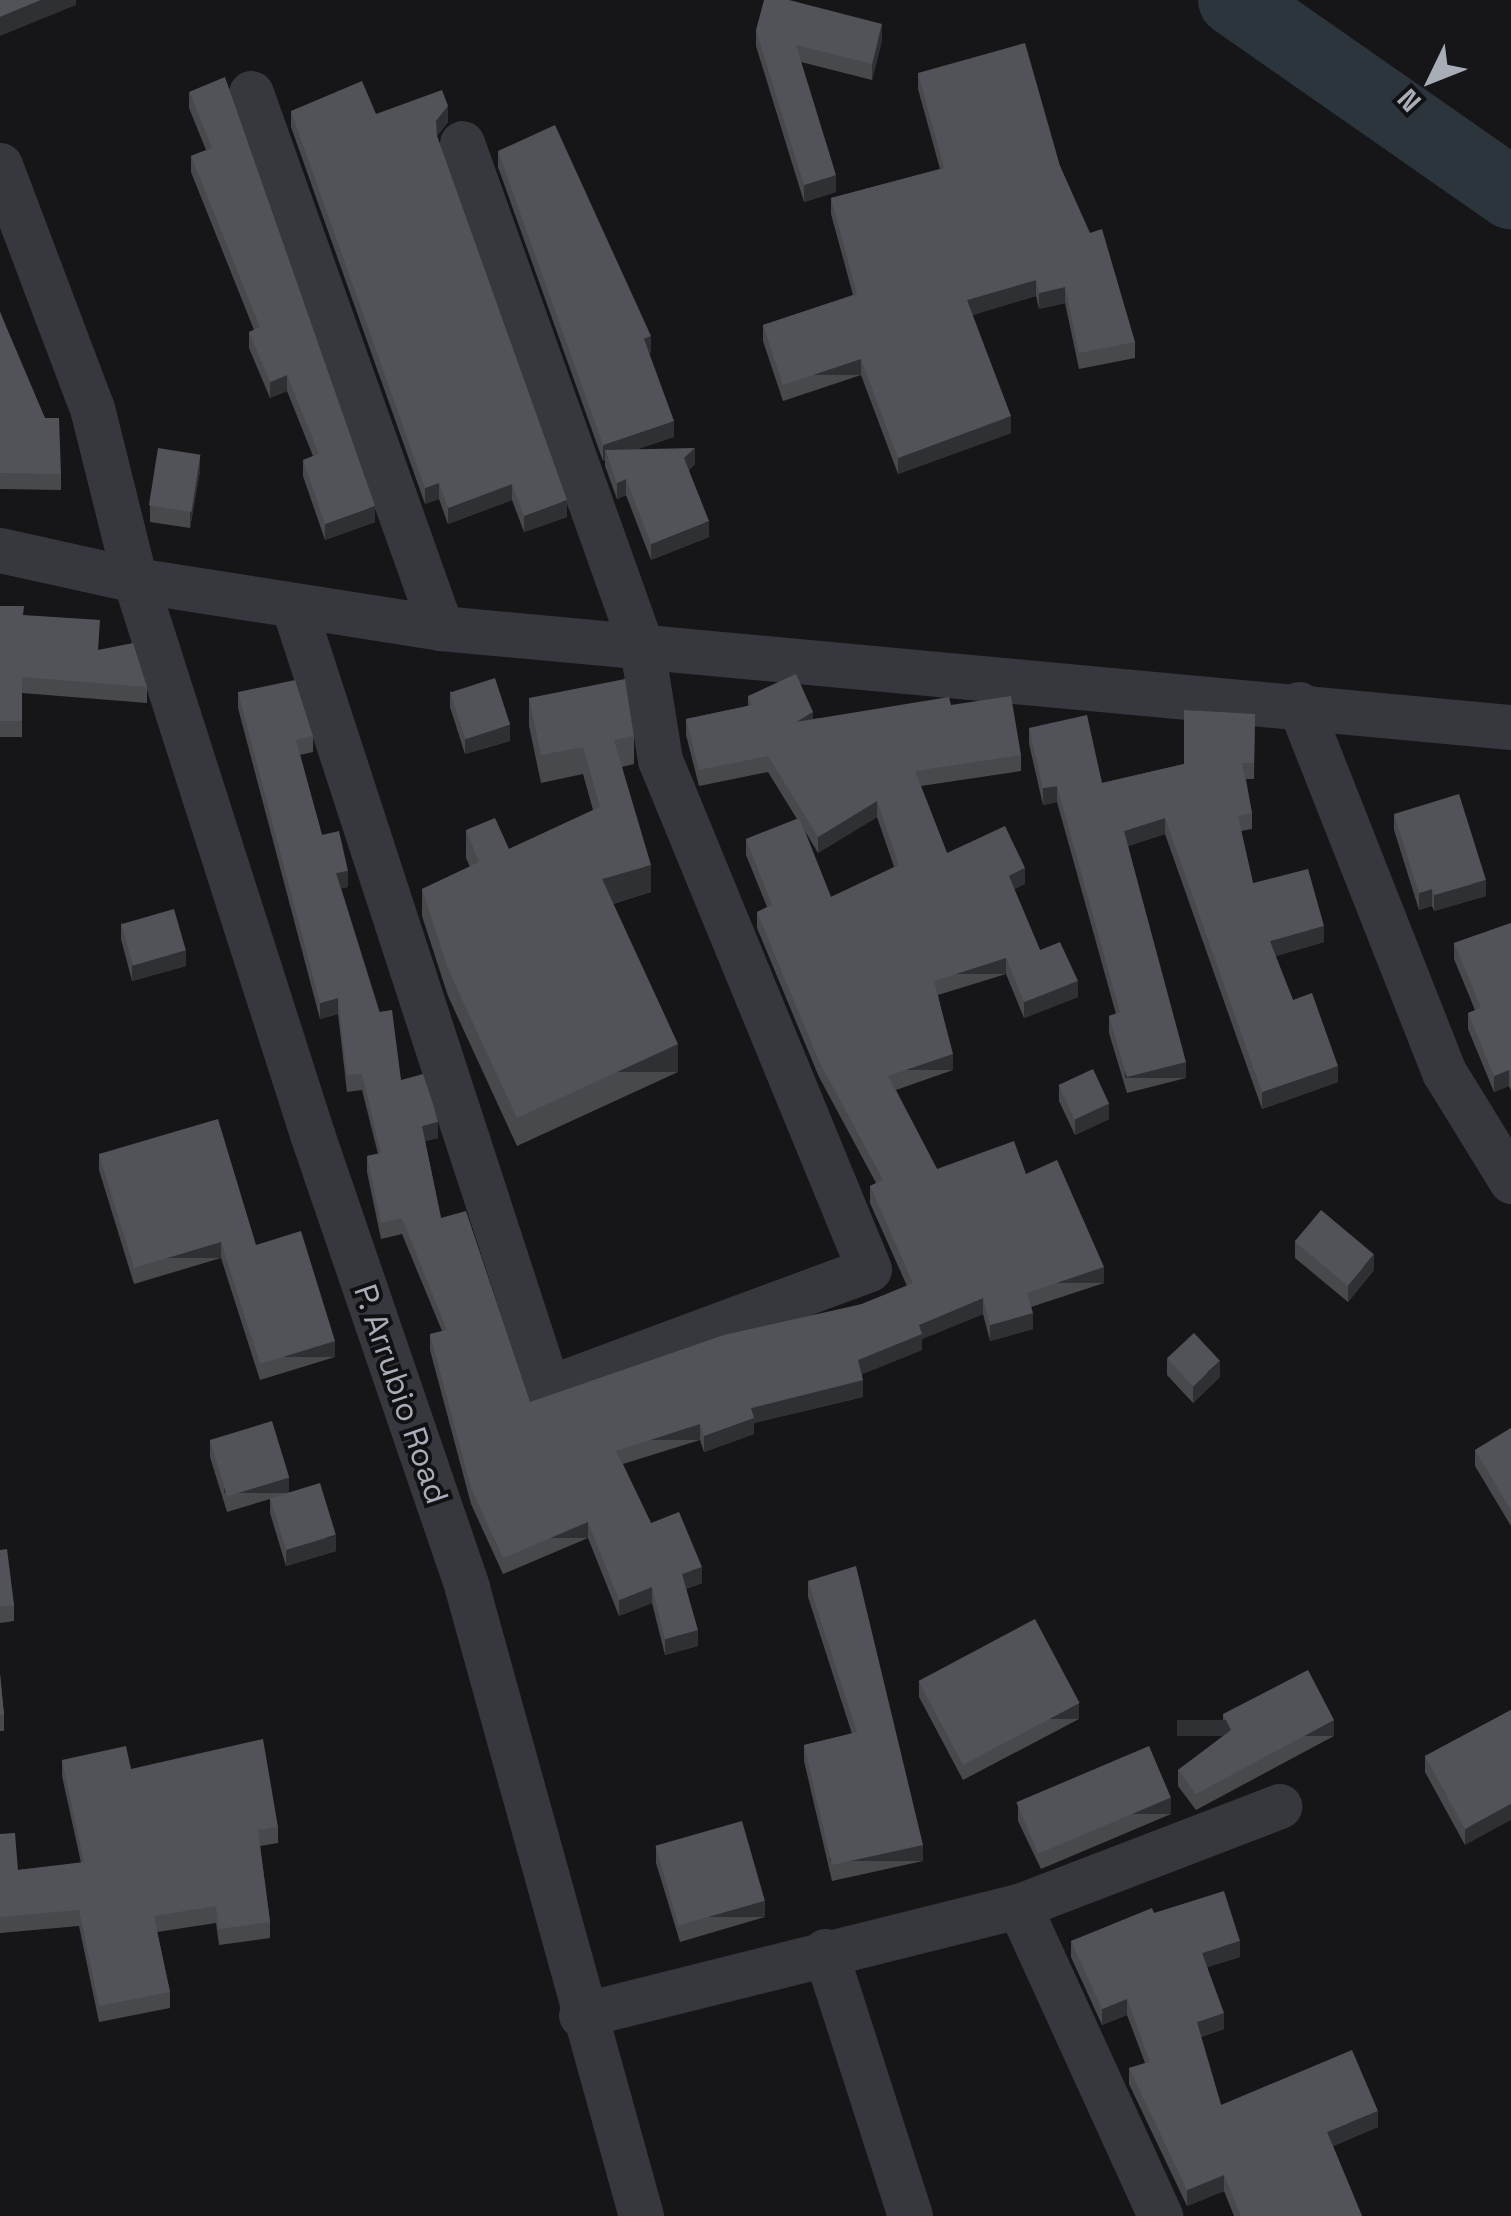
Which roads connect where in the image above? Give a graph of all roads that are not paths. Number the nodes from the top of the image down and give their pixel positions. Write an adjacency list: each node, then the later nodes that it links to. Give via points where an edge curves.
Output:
1 (251, 93): 7 (street)
2 (462, 144): 8 (street)
3 (0, 165): 5 (street, P. Arrubio Road, via 88,393)
4 (0, 550): 5 (street)
5 (135, 580): 6 (street); 15 (street, P. Arrubio Road, via 312,1134 467,1588)
6 (293, 604): 7 (street); 8 (street, via 548,1388 870,1269 675,801 653,731)
7 (441, 628): 8 (street)
8 (642, 648): 9 (street)
9 (1299, 704): 10 (street); 11 (street, via 1444,1072)
10 (1511, 727)
11 (1511, 1181)
12 (1278, 1806): 13 (street)
13 (1018, 1906): 14 (street); 18 (street)
14 (824, 1951): 15 (street); 17 (street)
15 (581, 2015): 16 (street, P. Arrubio Road)
16 (641, 2216)
17 (910, 2216)
18 (1160, 2216)

